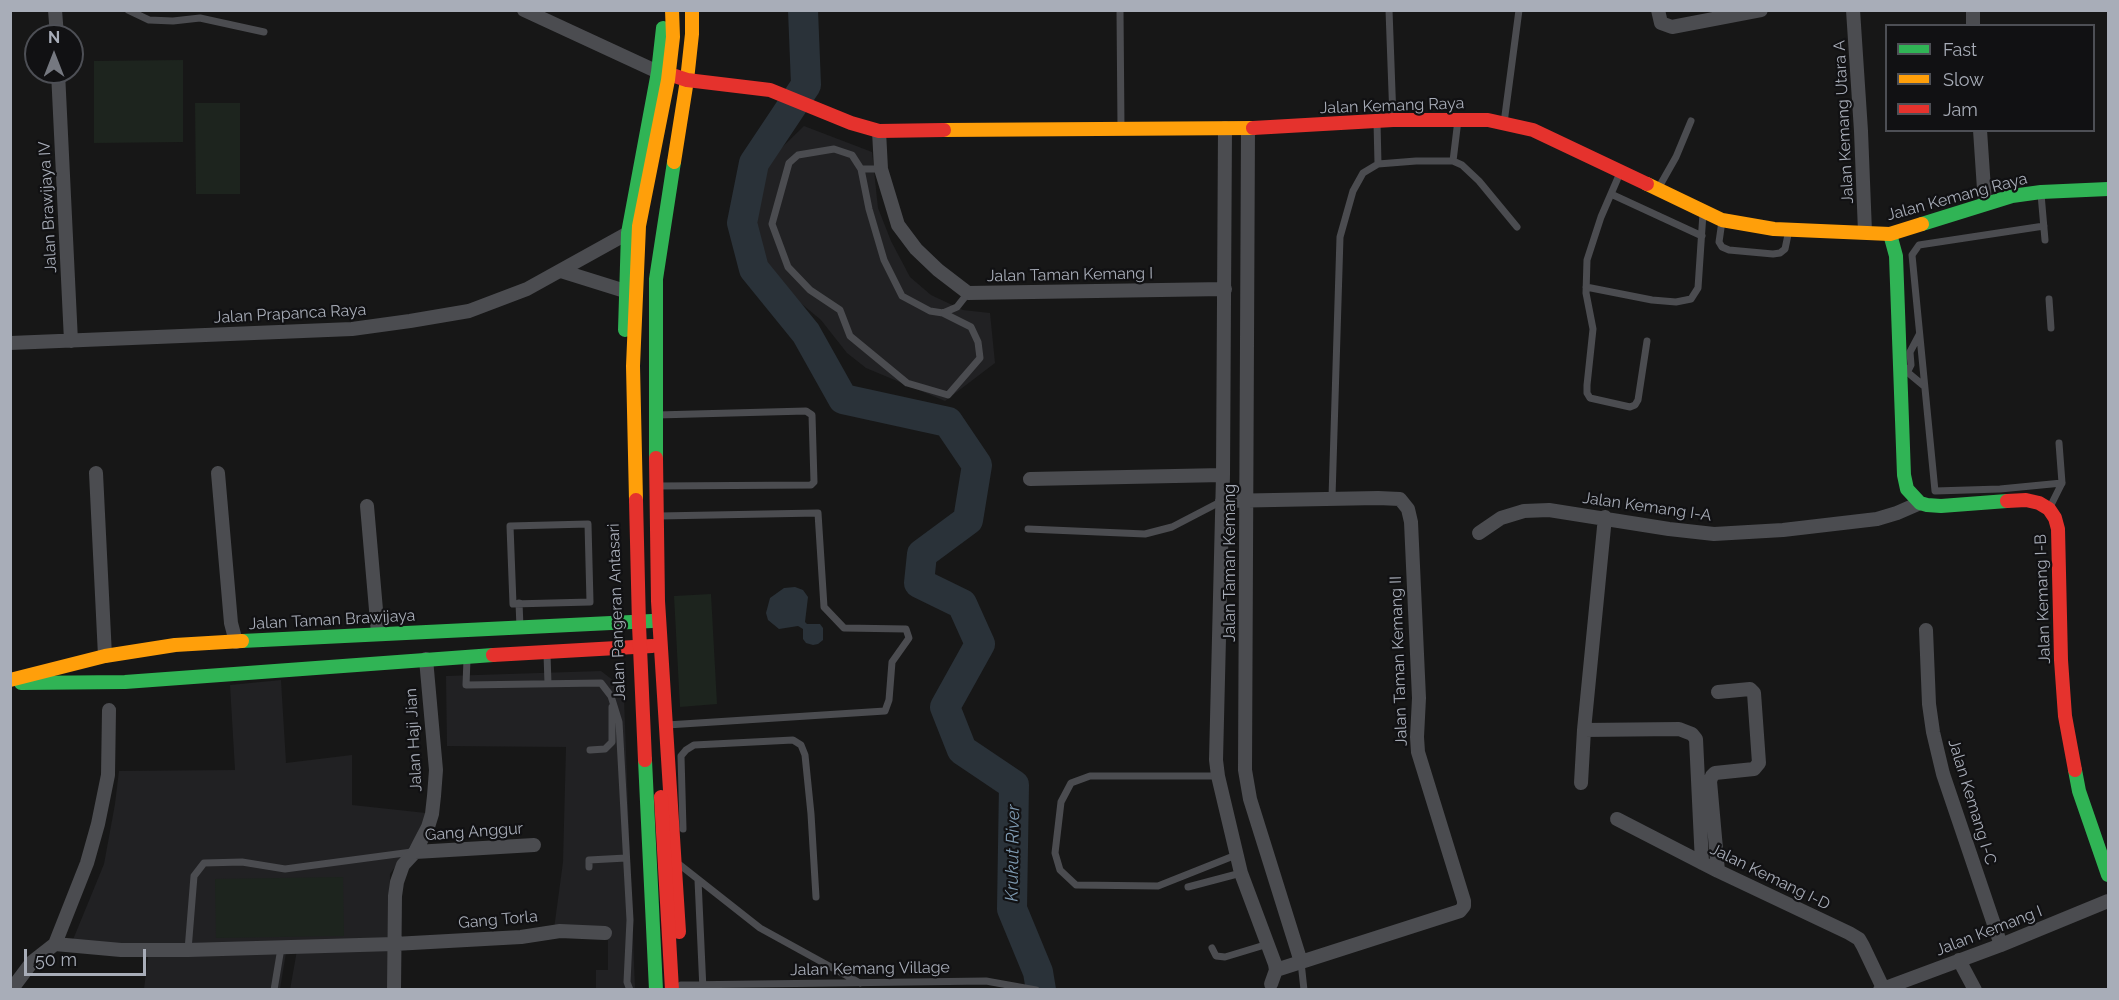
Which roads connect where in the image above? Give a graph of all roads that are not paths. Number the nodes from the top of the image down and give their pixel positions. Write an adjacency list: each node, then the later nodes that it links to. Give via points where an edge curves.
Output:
1 (128, 10): 13 (lane, via 149,20 200,18)
2 (524, 10): 14 (street)
3 (663, 10): 14 (main road)
4 (672, 10): 140 (main road, bridge, via 668,80 639,226 633,366)
5 (680, 10): 133 (main road, bridge, via 677,79 649,245 643,367 651,626)
6 (692, 10): 15 (main road)
7 (1120, 10): 24 (lane)
8 (1389, 10): 17 (lane)
9 (1519, 10): 21 (lane)
10 (1658, 10): 11 (street, via 1661,23 1672,27)
11 (1761, 10)
12 (1853, 10): 42 (street, Jalan Kemang Utara A)
13 (264, 32)
14 (658, 72): 15 (main road, Jalan Kemang Raya); 43 (main road)
15 (687, 80): 25 (main road, Jalan Kemang Raya, via 770,90); 63 (main road, via 656,279)
16 (59, 84): 56 (street, Jalan Brawijaya IV)
17 (1393, 120): 18 (main road, Jalan Kemang Raya); 19 (main road, Jalan Kemang Raya)
18 (1458, 120): 21 (main road, Jalan Kemang Raya); 27 (lane)
19 (1377, 121): 23 (main road, Jalan Kemang Raya); 28 (lane)
20 (1691, 121): 33 (lane)
21 (1504, 123): 31 (main road, Jalan Kemang Raya, via 1533,130)
22 (1225, 128): 23 (main road, Jalan Kemang Raya); 24 (main road, Jalan Kemang Raya); 49 (street, Jalan Taman Kemang)
23 (1248, 128): 62 (street, Jalan Taman Kemang)
24 (1121, 129): 25 (main road, Jalan Kemang Raya)
25 (879, 131): 30 (street, Jalan Taman Kemang I)
26 (1980, 132): 36 (street)
27 (1453, 161): 28 (lane); 40 (lane, via 1479,181)
28 (1378, 164): 71 (lane, via 1358,181 1340,237)
29 (861, 169): 30 (lane); 53 (lane, via 884,260 902,296 930,311); 53 (lane, via 852,154 834,149 798,155 789,164 772,224 788,267 810,290 840,310 850,336 907,383 948,395 980,358 971,327)
30 (881, 169): 51 (street, Jalan Taman Kemang I, via 898,225 916,249)
31 (1620, 173): 33 (main road, Jalan Kemang Raya); 35 (lane)
32 (2109, 189): 34 (main road, Jalan Kemang Raya)
33 (1658, 190): 37 (main road, Jalan Kemang Raya)
34 (2041, 192): 36 (main road, Jalan Kemang Raya); 39 (lane)
35 (1611, 194): 45 (lane); 48 (lane, via 1587,260)
36 (1985, 204): 44 (main road, Jalan Kemang Raya)
37 (1704, 213): 38 (main road, Jalan Kemang Raya); 45 (lane)
38 (1722, 220): 41 (main road, Jalan Kemang Raya); 41 (lane, via 1719,242 1730,250 1780,253 1785,249)
39 (2044, 226): 46 (lane); 55 (lane, via 1919,245 1912,255)
40 (1517, 227)
41 (1789, 230): 42 (main road, Jalan Kemang Raya)
42 (1865, 232): 44 (main road, Jalan Kemang Raya)
43 (628, 233): 47 (street, Jalan Prapanca Raya); 50 (main road, Jalan Pangeran Antasari)
44 (1890, 234): 59 (main road, via 1896,255)
45 (1702, 236): 48 (lane, via 1698,288 1691,299 1652,300)
46 (2045, 240)
47 (561, 271): 50 (street); 56 (street, Jalan Prapanca Raya, via 469,311 410,321 352,329)
48 (1586, 287): 57 (lane, via 1593,329 1587,385 1590,398 1635,405)
49 (1225, 289): 51 (street, Jalan Taman Kemang I); 61 (street, Jalan Taman Kemang)
50 (625, 291): 82 (main road, Jalan Pangeran Antasari)
51 (968, 293): 53 (lane, via 957,307)
52 (2049, 299): 54 (lane)
53 (943, 313)
54 (2051, 328)
55 (1919, 335): 59 (lane, via 1910,352 1911,365); 60 (lane)
56 (71, 341): 58 (street, Jalan Prapanca Raya)
57 (1647, 341)
58 (10, 343)
59 (1904, 371): 60 (lane); 74 (main road, via 1904,475 1907,489)
60 (1924, 386): 69 (lane, via 1935,491)
61 (1224, 387): 62 (street); 67 (street, Jalan Taman Kemang)
62 (1247, 387): 73 (street, Jalan Taman Kemang)
63 (655, 415): 70 (main road); 70 (lane, via 806,411 812,415 814,482)
64 (2059, 444): 69 (lane)
65 (96, 473): 91 (street)
66 (218, 473): 87 (street)
67 (1223, 475): 68 (street); 72 (street, Jalan Taman Kemang)
68 (1030, 479)
69 (2062, 483): 76 (lane)
70 (656, 486): 77 (main road)
71 (1332, 497): 73 (street, Jalan Taman Kemang II); 129 (street, Jalan Taman Kemang II, via 1400,499 1408,508 1419,686 1418,752 1464,906 1460,911)
72 (1222, 501): 73 (street, Jalan Taman Kemang II); 79 (lane, via 1172,527 1145,534); 103 (street, Jalan Taman Kemang)
73 (1246, 502): 129 (street, Jalan Taman Kemang, via 1245,770 1250,799)
74 (1920, 503): 76 (main road, via 1941,506 2026,500); 78 (street, Jalan Kemang I-A, via 1877,519 1743,533 1669,529)
75 (368, 506): 86 (street)
76 (2049, 509): 115 (main road, Jalan Kemang I-B, via 2058,529 2062,687 2072,755 2079,791)
77 (656, 516): 83 (main road); 100 (lane, via 818,513 824,607 844,628 906,629 909,638 892,662 885,711)
78 (1605, 517): 80 (street, Jalan Kemang I-A, via 1524,511 1501,518); 101 (street)
79 (1028, 529)
80 (1479, 533)
81 (519, 603): 81 (lane, via 513,604 510,526 588,524 590,602); 84 (lane)
82 (631, 621): 83 (main road, Jalan Taman Brawijaya); 84 (main road, Jalan Taman Brawijaya); 89 (main road, Jalan Pangeran Antasari)
83 (659, 621): 88 (main road)
84 (520, 627): 86 (main road, Jalan Taman Brawijaya)
85 (1926, 630): 124 (street, Jalan Kemang I-C, via 1929,704 1940,764)
86 (378, 633): 87 (main road, Jalan Taman Brawijaya)
87 (236, 642): 91 (main road, Jalan Taman Brawijaya, via 175,645)
88 (660, 645): 89 (main road, Jalan Taman Brawijaya); 100 (main road)
89 (633, 647): 90 (main road, Jalan Taman Brawijaya); 140 (main road, Jalan Pangeran Antasari)
90 (547, 651): 92 (main road, Jalan Taman Brawijaya); 96 (lane)
91 (105, 656): 94 (main road, Jalan Taman Brawijaya); 95 (main road, via 116,676)
92 (467, 656): 93 (main road, Jalan Taman Brawijaya); 96 (lane, via 466,685)
93 (426, 659): 95 (main road, Jalan Taman Brawijaya); 107 (street, Jalan Haji Jian, via 436,770 428,827)
94 (10, 681): 95 (main road, Jalan Taman Brawijaya)
95 (125, 682)
96 (548, 684): 98 (lane, via 601,683)
97 (1718, 692): 113 (street, via 1754,693 1759,763 1754,770 1715,774 1710,781)
98 (612, 696): 102 (lane, via 612,742 605,749); 109 (lane, via 619,722)
99 (109, 710): 121 (street, via 108,775 98,824)
100 (665, 725): 110 (main road)
101 (1584, 730): 104 (street); 111 (street, via 1679,729 1692,734 1696,740)
102 (590, 750)
103 (1218, 776): 108 (street, Jalan Taman Kemang); 108 (lane, via 1090,776 1071,783 1061,802 1055,853 1060,870 1076,885 1158,886)
104 (1581, 783)
105 (1617, 819): 111 (street, Jalan Kemang I-D)
106 (534, 844): 107 (street, Gang Anggur)
107 (415, 852): 122 (street, Jalan Haji Jian, via 403,865 397,882); 127 (lane, via 285,869 242,862 204,863 194,876)
108 (1236, 855): 114 (street, Jalan Taman Kemang)
109 (626, 858): 112 (lane, via 588,860); 139 (lane)
110 (676, 863): 116 (lane); 118 (lane, via 682,857 681,756 686,750 694,745 793,740 801,745 805,755); 133 (main road)
111 (1702, 863): 113 (street, Jalan Kemang I-D)
112 (589, 867)
113 (1718, 871): 135 (street, Jalan Kemang I-D, via 1859,939)
114 (1241, 873): 117 (lane); 123 (street, Jalan Taman Kemang)
115 (2109, 874)
116 (698, 880): 131 (lane, via 760,928); 132 (lane)
117 (1188, 887)
118 (816, 897)
119 (2109, 902): 124 (street, Jalan Kemang I)
120 (605, 933): 122 (street, Gang Torla, via 560,931)
121 (55, 944): 127 (street, Gang Torla, via 121,950); 136 (street, via 32,962)
122 (394, 944): 125 (street, Gang Torla); 138 (street, Jalan Haji Jian)
123 (1268, 944): 126 (lane, via 1225,957 1216,956); 130 (street, Jalan Taman Kemang)
124 (2001, 945): 128 (street, Jalan Kemang I)
125 (282, 946): 127 (street, Gang Torla); 137 (lane)
126 (1212, 948)
127 (188, 950)
128 (1959, 960): 135 (street, Jalan Kemang I); 143 (street)
129 (1301, 962): 130 (street, Jalan Taman Kemang II); 142 (lane, Jalan Taman Kemang)
130 (1276, 970): 134 (street)
131 (860, 986): 132 (lane, Jalan Kemang Village); 141 (lane, Jalan Kemang Village, via 986,981)
132 (703, 987): 133 (lane, Jalan Kemang Village)
133 (678, 988)
134 (1272, 988)
135 (1881, 989)
136 (10, 990)
137 (274, 990)
138 (394, 990)
139 (630, 990)
140 (654, 990)
141 (1036, 990)
142 (1304, 990)
143 (1975, 990)

